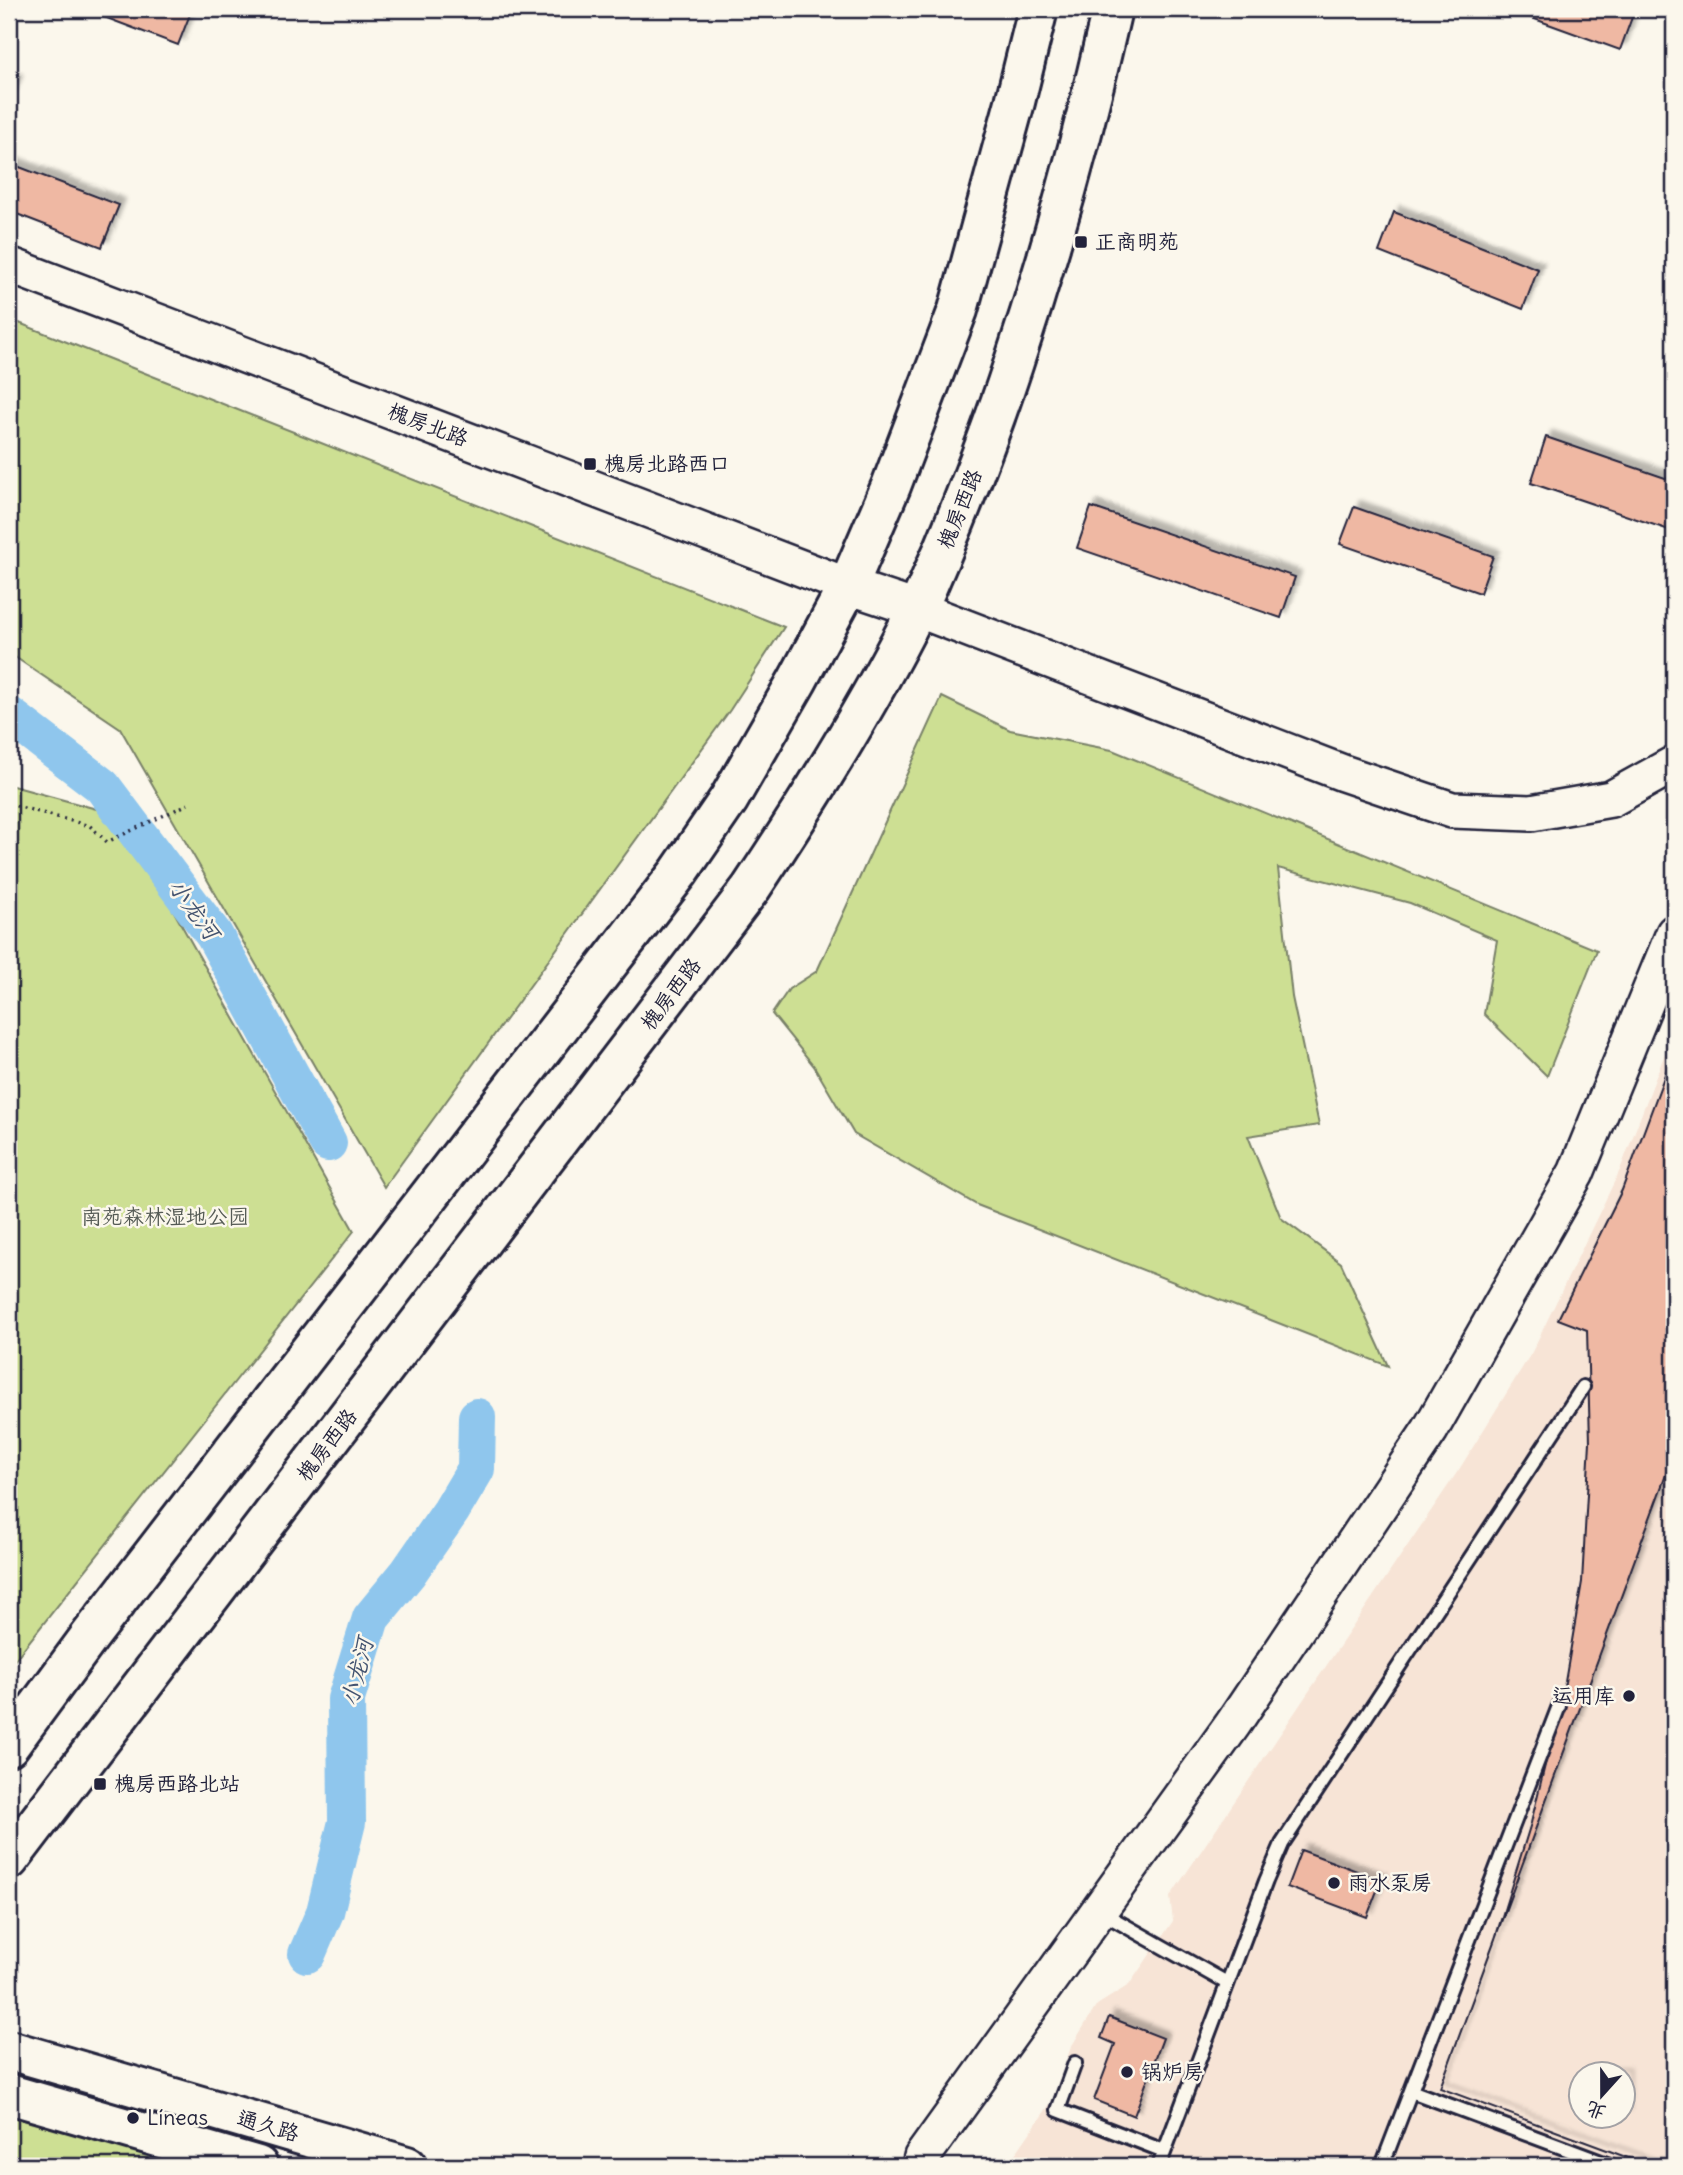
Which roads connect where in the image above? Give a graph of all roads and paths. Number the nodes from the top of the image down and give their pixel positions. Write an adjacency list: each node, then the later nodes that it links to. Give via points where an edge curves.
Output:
1 (1038, 9): 4 (main road, via 958,310)
2 (1112, 9): 5 (main road, 槐房西路, via 1088,113 1028,321 968,493)
3 (9, 265): 4 (street, 槐房北路)
4 (848, 586): 5 (street, 槐房北路); 12 (main road, via 729,799 679,872)
5 (917, 609): 6 (street, 槐房北路, via 1343,773 1452,810 1531,813 1611,799); 13 (main road, 槐房西路, via 814,793 751,888)
6 (1674, 764)
7 (9, 804): 8 (path, via 90,826 107,842)
8 (188, 804)
9 (1674, 933): 14 (street, via 1576,1173 1430,1430 1233,1724)
10 (1583, 1387): 15 (lane, via 1287,1836)
11 (1559, 1706): 18 (lane)
12 (9, 1746)
13 (9, 1860)
14 (1099, 1911): 15 (lane); 23 (street, via 922,2157)
15 (1227, 1983): 20 (lane)
16 (9, 2050): 22 (main road, 通久路)
17 (1075, 2063): 20 (lane, via 1059,2110)
18 (1411, 2091): 25 (lane); 26 (lane)
19 (9, 2094): 21 (main road, 通久路)
20 (1164, 2151): 24 (lane)
21 (258, 2166)
22 (407, 2166)
23 (920, 2166)
24 (1158, 2166)
25 (1382, 2166)
26 (1612, 2166)

